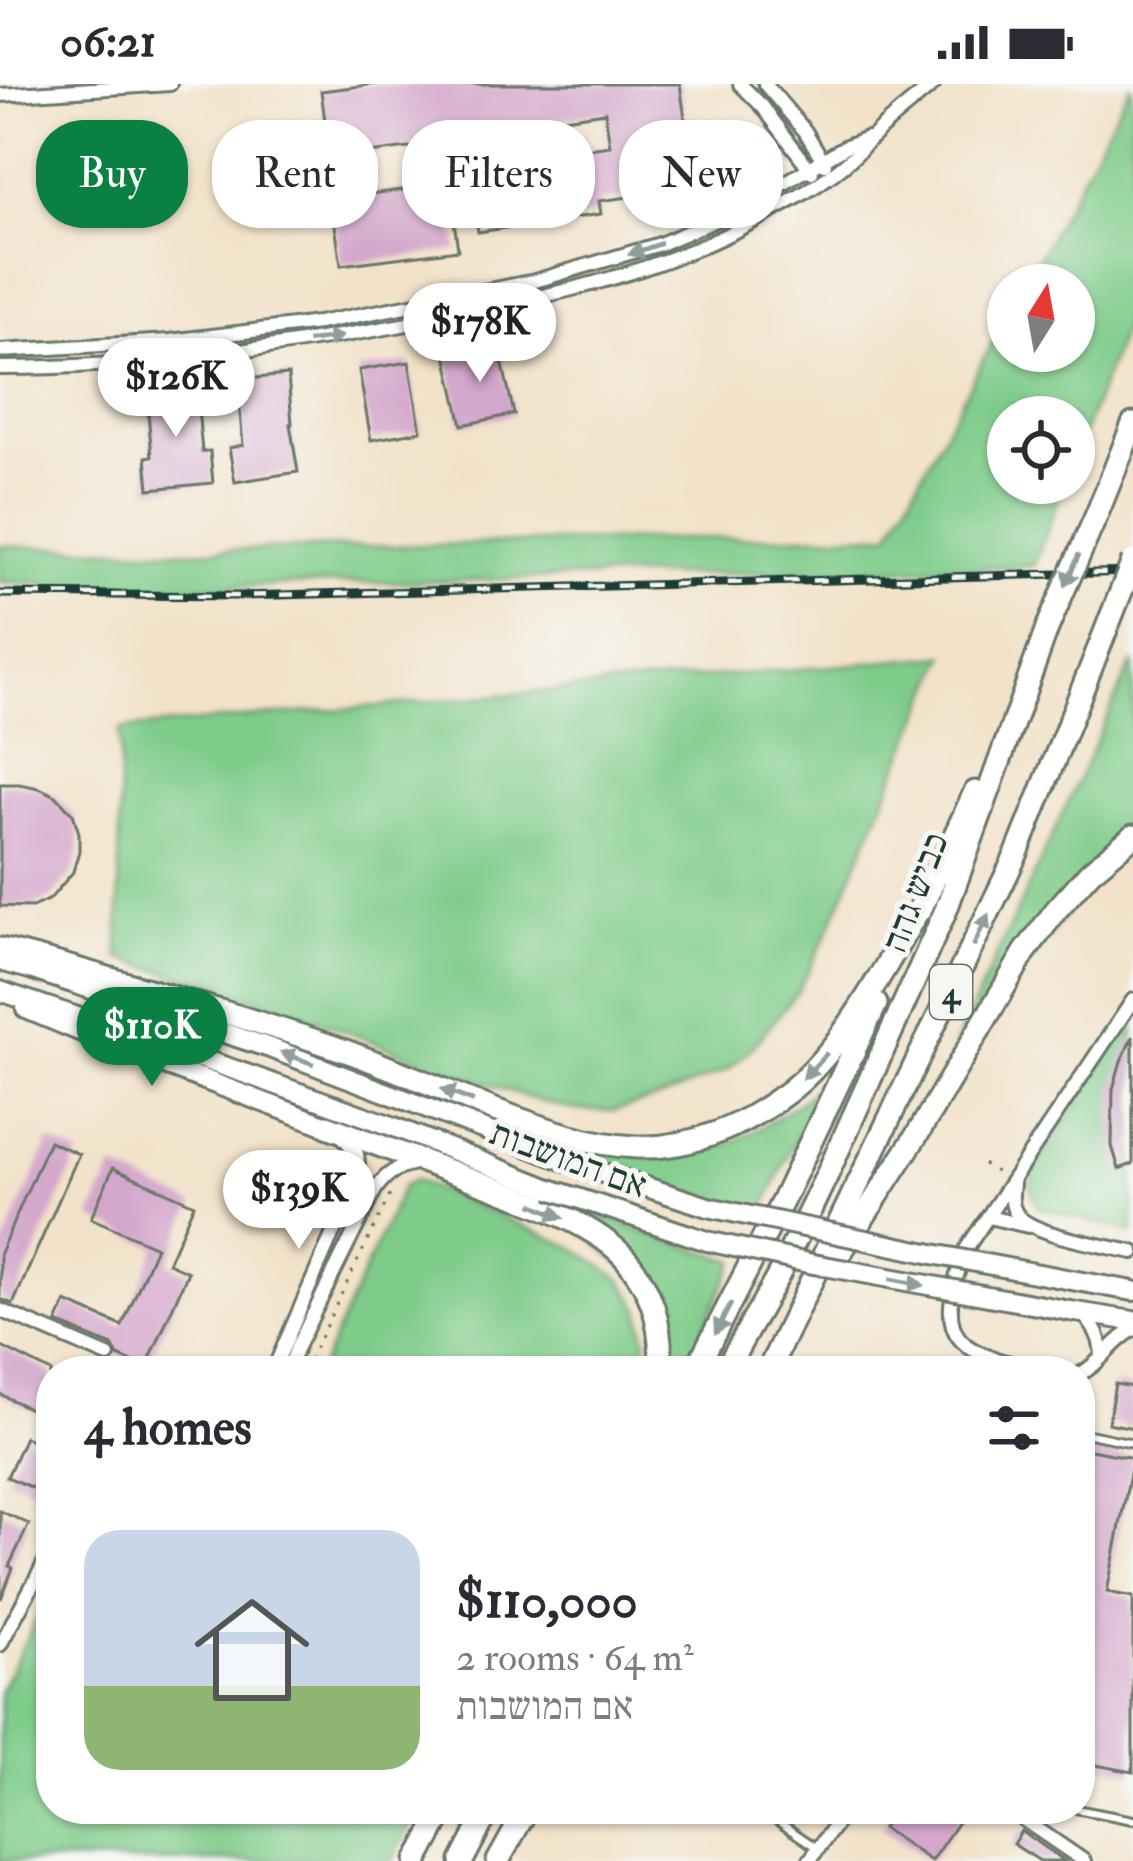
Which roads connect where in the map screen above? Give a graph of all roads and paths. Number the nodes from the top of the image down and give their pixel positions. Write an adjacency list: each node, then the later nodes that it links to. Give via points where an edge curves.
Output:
1 (170, 84): 5 (street)
2 (740, 84): 8 (street)
3 (765, 84): 6 (street)
4 (934, 84): 7 (street)
5 (0, 94)
6 (805, 131): 9 (street); 10 (street)
7 (873, 135): 9 (street); 12 (street)
8 (791, 142): 11 (street); 13 (street)
9 (847, 146): 10 (street)
10 (825, 160): 11 (street); 12 (street)
11 (810, 168): 12 (street); 13 (street)
12 (820, 182): 15 (street, one-way to 12, via 321,340 539,298 666,260)
13 (785, 183): 14 (street, one-way to 14, via 660,244 536,281 318,323)
14 (0, 351)
15 (0, 368)
16 (1133, 424): 18 (highway, כביש גהה / 4, one-way to 18, bridge)
17 (1133, 562): 39 (highway, כביש גהה / 4, one-way to 17, bridge, via 1017,854)
18 (1026, 682): 20 (highway); 45 (highway, כביש גהה / 4, via 946,910 827,1175)
19 (1133, 836): 39 (highway, via 1090,872 1024,952)
20 (925, 899): 21 (highway, one-way to 21, via 817,1067 738,1124 647,1147 550,1131 296,1035); 44 (highway, one-way to 44)
21 (0, 950)
22 (0, 961): 35 (main road, אם המושבות, one-way to 22, bridge, via 709,1207 270,1048)
23 (0, 994): 25 (main road); 37 (main road, אם המושבות, one-way to 37, bridge, via 260,1078 706,1240)
24 (1133, 1000): 28 (street)
25 (327, 1126): 27 (highway); 31 (street, via 351,1144 359,1163)
26 (983, 1164): 28 (path)
27 (439, 1168): 32 (street, via 404,1166 384,1177); 43 (highway, one-way to 43, via 566,1219 623,1256 658,1318)
28 (1013, 1180): 30 (street); 33 (street, via 1015,1212)
29 (301, 1202): 31 (lane)
30 (988, 1217): 33 (street); 47 (street, via 966,1249 951,1320 962,1342)
31 (340, 1220): 32 (lane); 41 (street)
32 (359, 1222): 42 (street)
33 (1036, 1228): 34 (street)
34 (1133, 1252)
35 (1133, 1291)
36 (0, 1310): 40 (street)
37 (1077, 1312): 38 (main road, אם המושבות); 48 (street, via 1095,1328)
38 (1133, 1326): 48 (street)
39 (786, 1339): 46 (highway, כביש גהה / 4)
40 (108, 1356)
41 (279, 1356)
42 (294, 1356)
43 (660, 1356)
44 (703, 1356)
45 (733, 1356)
46 (777, 1356)
47 (986, 1356)
48 (1102, 1356): 49 (street)
49 (1095, 1365)
50 (1095, 1435): 51 (lane)
51 (1133, 1443)
52 (36, 1579): 53 (street)
53 (0, 1645)
54 (1095, 1813): 55 (lane)
55 (1133, 1820)
56 (437, 1824): 63 (highway)
57 (481, 1824): 64 (highway)
58 (518, 1824): 65 (highway)
59 (782, 1824): 62 (lane)
60 (835, 1824): 62 (street)
61 (1030, 1824): 67 (street)
62 (817, 1848): 66 (street)
63 (417, 1861)
64 (462, 1861)
65 (497, 1861)
66 (809, 1861)
67 (1084, 1861)

